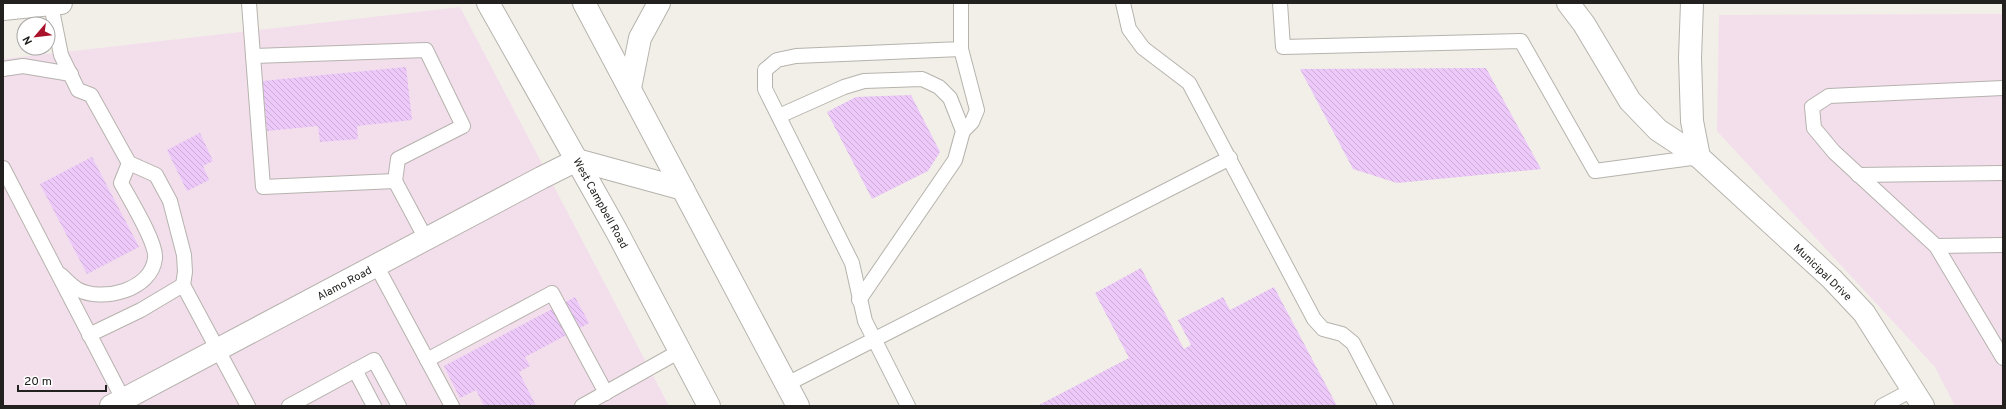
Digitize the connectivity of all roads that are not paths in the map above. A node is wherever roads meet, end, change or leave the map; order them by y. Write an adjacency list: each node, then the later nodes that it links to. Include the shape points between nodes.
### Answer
1 (249, 3): 13 (lane)
2 (488, 3): 22 (street, West Campbell Road)
3 (584, 3): 16 (street)
4 (659, 3): 16 (street, via 640,38)
5 (961, 3): 12 (lane)
6 (1123, 3): 21 (lane, via 1129,29 1143,48 1189,83)
7 (1280, 3): 20 (lane, via 1283,47 1521,41 1595,171)
8 (1568, 3): 20 (street, Municipal Drive, via 1584,24 1630,101 1658,130)
9 (1692, 3): 20 (street, via 1692,121)
10 (56, 4): 11 (street); 15 (lane, via 61,55)
11 (3, 9)
12 (961, 49): 18 (lane, via 796,56 777,60 765,70 765,89); 19 (lane, via 977,110 972,122)
13 (253, 56): 27 (lane, via 264,187); 27 (lane, via 426,50 463,126 398,159)
14 (3, 69): 15 (lane, via 23,66)
15 (70, 74): 23 (lane, via 78,90 92,94)
16 (630, 88): 28 (street)
17 (2003, 88): 26 (lane, via 1829,96 1812,107 1814,128)
18 (779, 116): 19 (lane, via 844,87 864,81 922,79 939,87 950,98); 35 (lane, via 852,264)
19 (963, 131): 35 (lane, via 955,160)
20 (1699, 157): 45 (street, Municipal Drive, via 1832,279 1864,313)
21 (1230, 158): 37 (lane); 56 (lane, via 1314,319 1323,329 1342,334 1353,343)
22 (577, 160): 28 (street); 29 (street, Alamo Road); 39 (street, West Campbell Road)
23 (129, 163): 33 (lane, via 121,183 150,237 155,257 150,273 135,287 116,293 96,295 78,290); 34 (lane, via 156,175 170,201 184,254)
24 (3, 168): 33 (lane)
25 (2003, 173): 26 (lane)
26 (1858, 176): 31 (lane)
27 (394, 181): 29 (lane)
28 (684, 189): 43 (street)
29 (426, 239): 32 (street, Alamo Road)
30 (2003, 245): 31 (lane)
31 (1936, 246): 40 (lane)
32 (376, 265): 38 (street, Alamo Road); 41 (lane)
33 (56, 271): 36 (lane)
34 (183, 285): 36 (lane, via 141,310); 38 (lane)
35 (860, 300): 37 (lane, via 865,321)
36 (89, 335): 46 (lane)
37 (874, 339): 43 (lane); 55 (lane)
38 (218, 349): 46 (street, Alamo Road); 47 (lane)
39 (680, 351): 44 (lane); 53 (street, West Campbell Road)
40 (2003, 358)
41 (427, 360): 44 (lane, via 552,293); 51 (lane)
42 (355, 370): 48 (lane); 49 (lane); 50 (lane, via 374,360)
43 (787, 384): 54 (street)
44 (606, 393): 52 (lane)
45 (1918, 398): 57 (lane)
46 (117, 403)
47 (248, 406)
48 (289, 406)
49 (374, 406)
50 (399, 406)
51 (452, 406)
52 (582, 406)
53 (709, 406)
54 (798, 406)
55 (908, 406)
56 (1386, 406)
57 (1882, 406)

